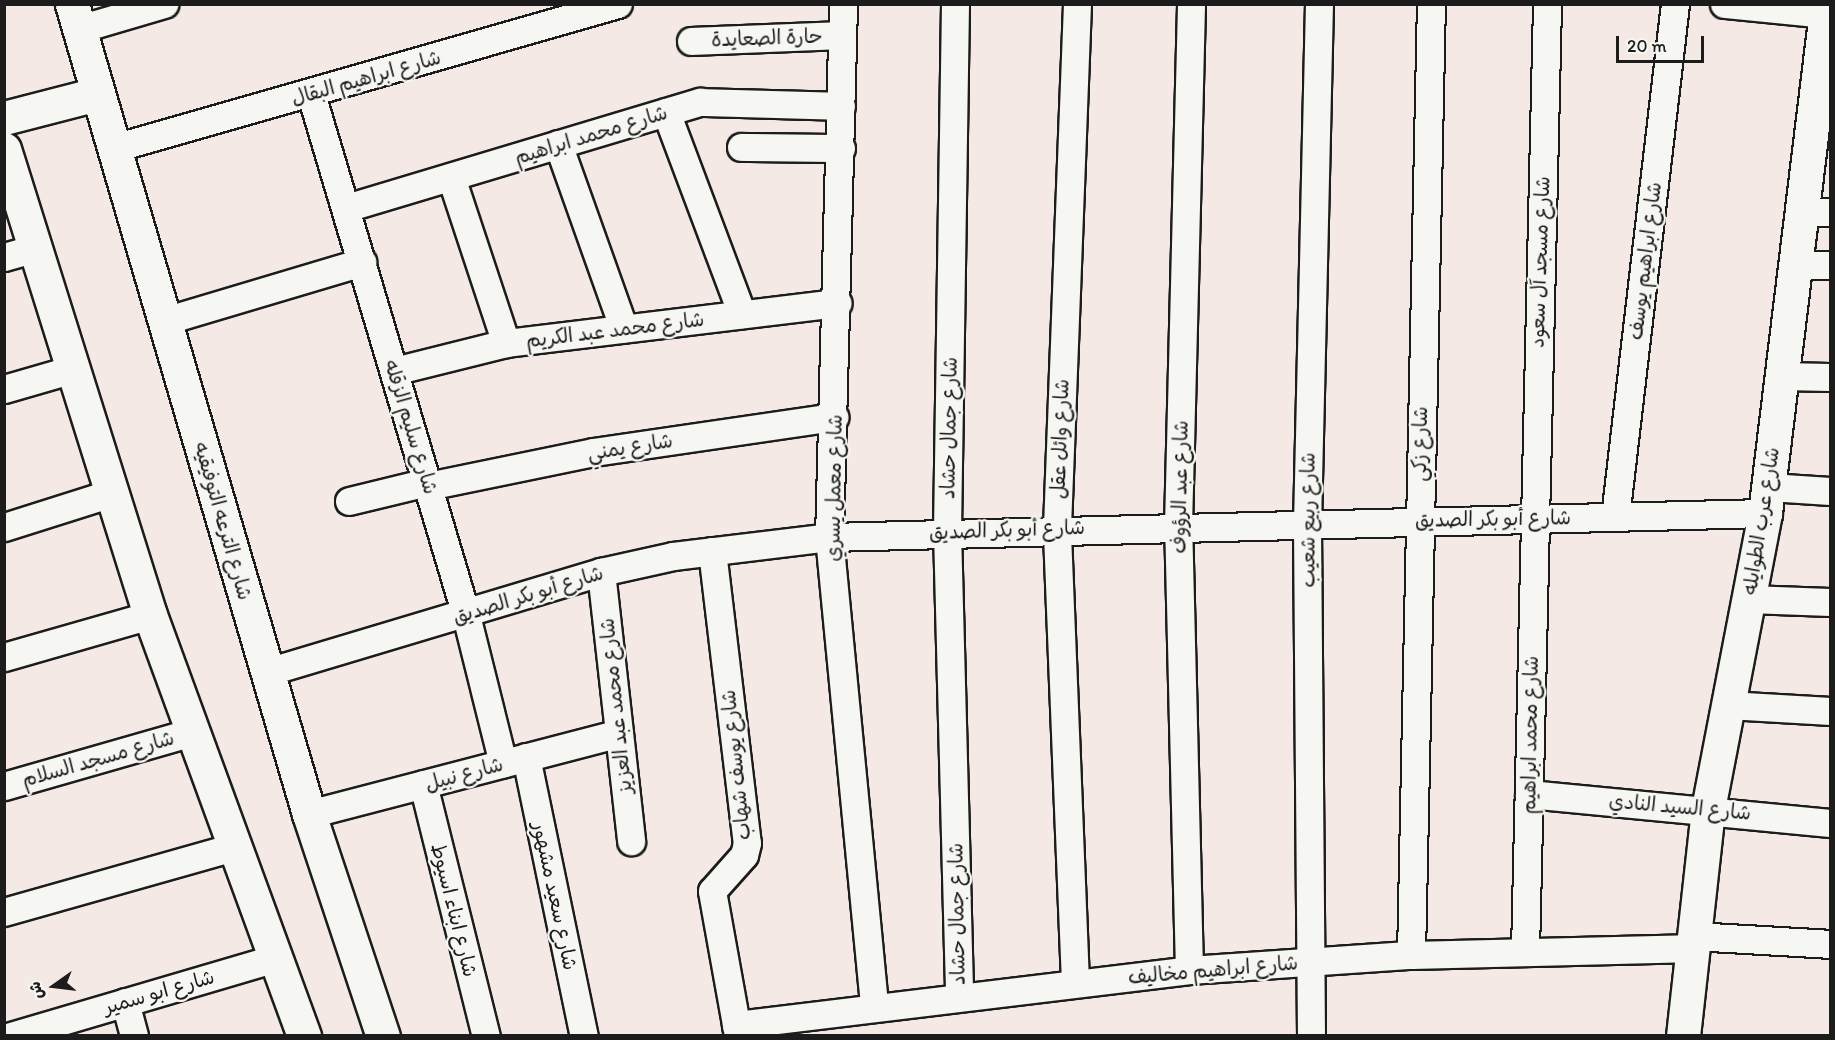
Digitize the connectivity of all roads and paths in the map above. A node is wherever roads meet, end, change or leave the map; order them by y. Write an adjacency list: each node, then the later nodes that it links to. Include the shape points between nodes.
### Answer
1 (164, 4): 13 (street)
2 (618, 4): 18 (street, شارع ابراهيم البقال)
3 (843, 4): 14 (street, شارع معمل يسري)
4 (955, 4): 58 (street, شارع جمال حشاد)
5 (1077, 4): 57 (street, شارع وائل عقل)
6 (1191, 4): 55 (street, شارع عبد الرؤوف)
7 (1319, 4): 54 (street, شارع ربيع شعيب)
8 (1431, 4): 53 (street, شارع زكي)
9 (1547, 4): 52 (street, شارع مسجد آل سعود)
10 (1675, 4): 51 (street, شارع ابراهيم يوسف)
11 (1724, 4): 12 (street)
12 (1827, 9): 16 (main road, شارع عرب الطوايله)
13 (75, 17): 17 (main road, شارع الترعه التوفيقيه)
14 (842, 36): 15 (street, حارة الصعايدة); 19 (street, شارع معمل يسري)
15 (691, 41)
16 (1824, 90): 29 (main road, شارع عرب الطوايله)
17 (97, 94): 21 (main road); 25 (main road, شارع الترعه التوفيقيه)
18 (311, 94): 25 (street, شارع ابراهيم البقال); 28 (street, شارع سليم الزقله)
19 (841, 106): 20 (street, شارع محمد ابراهيم, via 717,100); 26 (street, شارع معمل يسري)
20 (666, 112): 22 (street, شارع محمد ابراهيم); 36 (street)
21 (4, 118)
22 (558, 144): 27 (street, شارع محمد ابراهيم); 38 (street)
23 (741, 147): 26 (street)
24 (4, 148): 30 (main road)
25 (114, 148): 37 (main road, شارع الترعه التوفيقيه)
26 (841, 148): 35 (street, شارع معمل يسري)
27 (451, 177): 28 (street, شارع محمد ابراهيم); 39 (street)
28 (346, 208): 32 (street, شارع سليم الزقله)
29 (1816, 212): 33 (main road, شارع عرب الطوايله)
30 (35, 248): 31 (street); 40 (main road)
31 (4, 257)
32 (362, 262): 37 (street); 41 (street, شارع سليم الزقله)
33 (1796, 265): 34 (street); 42 (main road, شارع عرب الطوايله)
34 (1830, 265)
35 (838, 303): 36 (street, شارع محمد عبد الكريم); 45 (street, شارع معمل يسري)
36 (742, 314): 38 (street, شارع محمد عبد الكريم)
37 (164, 321): 67 (main road, شارع الترعه التوفيقيه)
38 (624, 329): 39 (street, شارع محمد عبد الكريم)
39 (506, 343): 41 (street, شارع محمد عبد الكريم)
40 (73, 369): 44 (street); 48 (main road)
41 (394, 371): 46 (street, شارع سليم الزقله)
42 (1781, 376): 43 (street); 49 (main road, شارع عرب الطوايله)
43 (1830, 377)
44 (4, 389)
45 (834, 417): 46 (street, شارع يمني, via 594,452); 59 (street, شارع معمل يسري)
46 (427, 484): 50 (street, شارع يمني); 65 (street, شارع سليم الزقله)
47 (1830, 491): 49 (street, شارع أبو بكر الصديق)
48 (112, 493): 56 (street); 64 (main road)
49 (1767, 500): 51 (street, شارع أبو بكر الصديق); 62 (main road, شارع عرب الطوايله)
50 (349, 501)
51 (1615, 517): 52 (street, شارع أبو بكر الصديق)
52 (1533, 519): 53 (street, شارع أبو بكر الصديق); 75 (street, شارع محمد ابراهيم)
53 (1418, 521): 54 (street, شارع أبو بكر الصديق); 85 (street, شارع زكي)
54 (1307, 524): 55 (street, شارع أبو بكر الصديق); 87 (street, شارع ربيع شعيب)
55 (1178, 526): 57 (street, شارع أبو بكر الصديق); 88 (street, شارع عبد الرؤوف)
56 (4, 527)
57 (1057, 527): 58 (street, شارع أبو بكر الصديق); 89 (street, شارع وائل عقل)
58 (947, 531): 59 (street, شارع أبو بكر الصديق); 90 (street, شارع جمال حشاد)
59 (829, 537): 60 (street, شارع أبو بكر الصديق); 92 (street, شارع معمل يسري)
60 (711, 552): 61 (street, شارع أبو بكر الصديق); 93 (street, شارع يوسف شهاب, via 747,843 744,855 712,891)
61 (601, 572): 65 (street, شارع أبو بكر الصديق); 71 (street, شارع محمد عبد العزيز)
62 (1748, 599): 63 (street); 68 (main road, شارع عرب الطوايله)
63 (1830, 602)
64 (150, 615): 66 (street); 70 (main road)
65 (466, 615): 67 (street, شارع أبو بكر الصديق); 72 (street, شارع سليم الزقله)
66 (4, 657)
67 (267, 672): 77 (main road, شارع الترعه التوفيقيه)
68 (1728, 705): 69 (street); 76 (main road, شارع عرب الطوايله)
69 (1830, 711)
70 (192, 732): 74 (street, شارع مسجد السلام); 80 (main road)
71 (619, 733): 72 (street, شارع نبيل); 79 (street, شارع محمد عبد العزيز)
72 (515, 760): 73 (street, شارع نبيل); 99 (street, شارع سعيد مشهور)
73 (423, 784): 77 (street, شارع نبيل); 98 (street, شارع ابناء اسيوط)
74 (4, 786)
75 (1529, 794): 76 (street, شارع السيد النادي); 84 (street, شارع محمد ابراهيم)
76 (1708, 809): 78 (street, شارع السيد النادي); 82 (main road, شارع عرب الطوايله)
77 (309, 814): 97 (main road, شارع الترعه التوفيقيه)
78 (1830, 823)
79 (631, 841)
80 (233, 847): 81 (street); 86 (main road)
81 (4, 912)
82 (1693, 942): 83 (street, شارع ابراهيم مخاليف); 84 (street, شارع ابراهيم مخاليف); 101 (main road, شارع عرب الطوايله)
83 (1830, 944)
84 (1525, 952): 85 (street, شارع ابراهيم مخاليف)
85 (1411, 955): 87 (street, شارع ابراهيم مخاليف)
86 (273, 959): 91 (street, شارع ابو سمير); 96 (main road)
87 (1308, 962): 88 (street, شارع ابراهيم مخاليف); 100 (street, شارع ربيع شعيب)
88 (1189, 970): 89 (street, شارع ابراهيم مخاليف)
89 (1075, 982): 90 (street, شارع ابراهيم مخاليف)
90 (959, 996): 92 (street, شارع ابراهيم مخاليف)
91 (125, 1002): 94 (street, شارع ابو سمير); 95 (street)
92 (874, 1007): 93 (street, شارع ابراهيم مخاليف)
93 (737, 1030)
94 (11, 1035)
95 (134, 1035)
96 (304, 1035)
97 (383, 1035)
98 (486, 1035)
99 (584, 1035)
100 (1311, 1035)
101 (1683, 1035)

